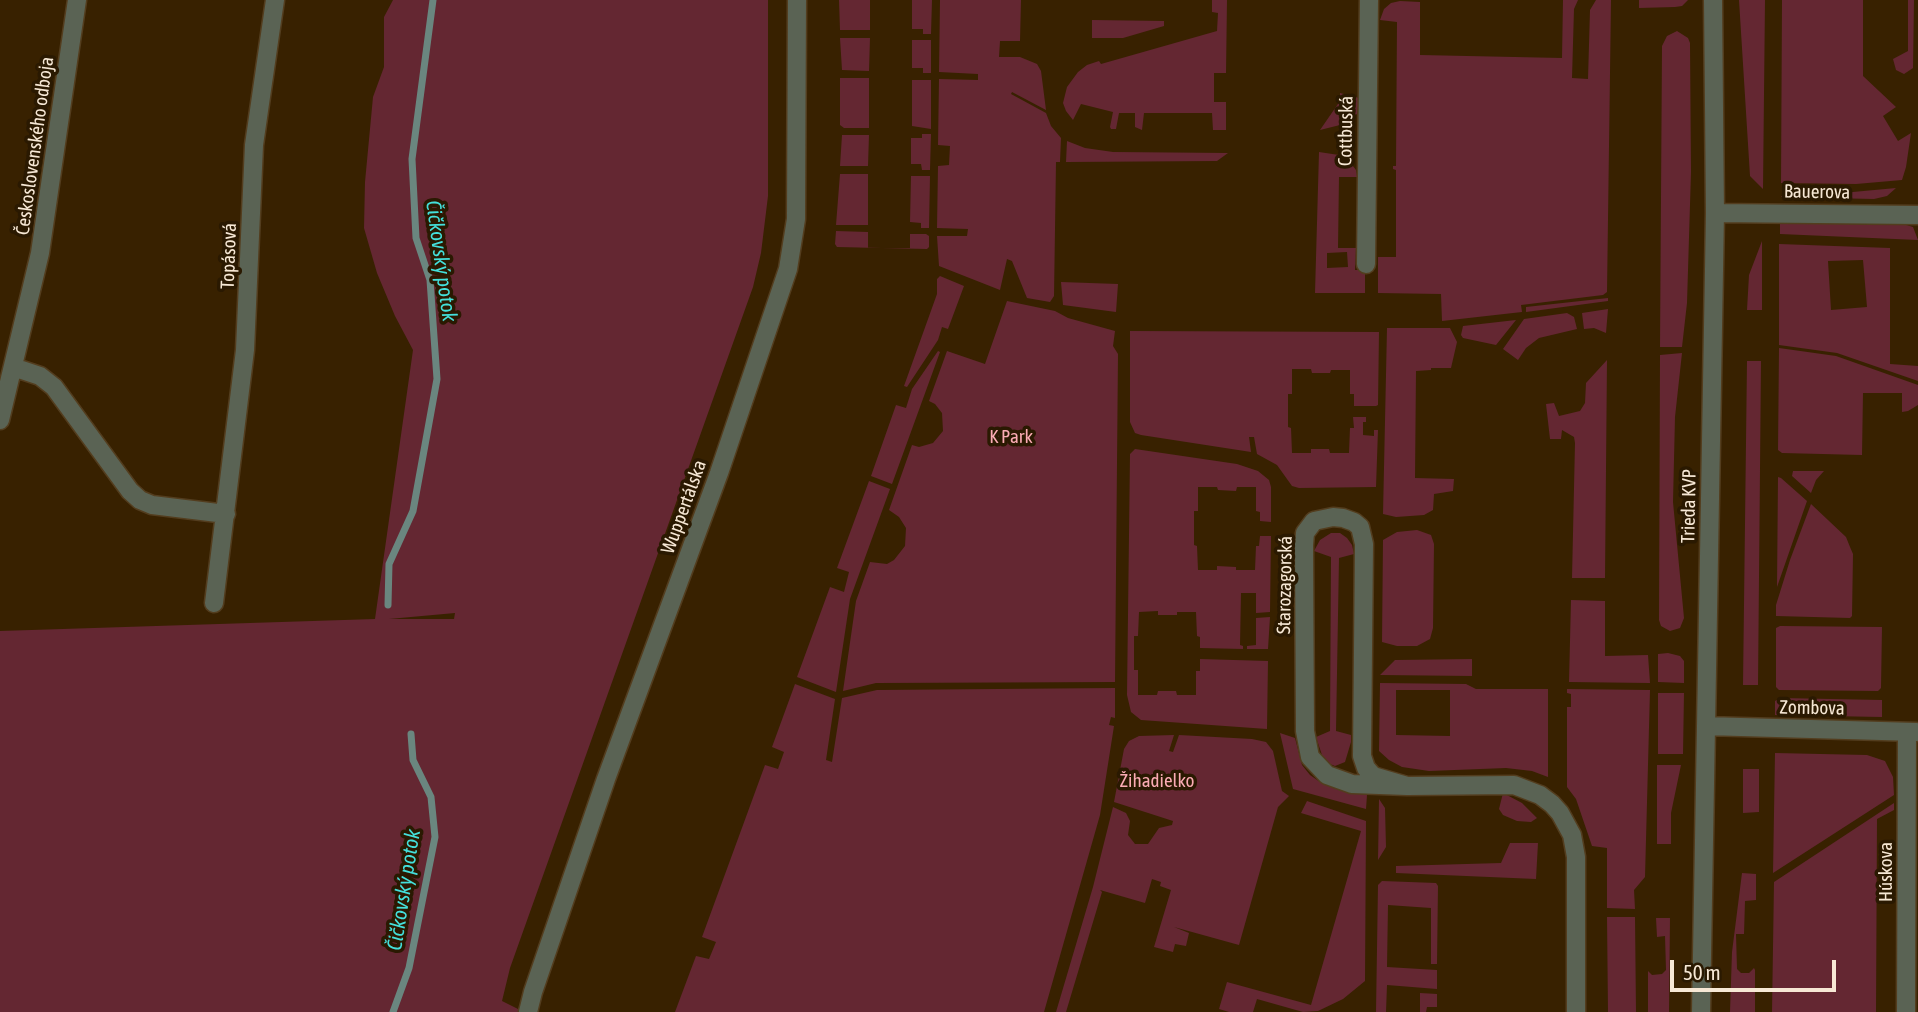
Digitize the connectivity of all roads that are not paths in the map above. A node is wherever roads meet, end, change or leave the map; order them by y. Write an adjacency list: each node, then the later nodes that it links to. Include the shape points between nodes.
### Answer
1 (77, 0): 9 (street, Československého odboja, via 40,253)
2 (275, 0): 11 (street, Topásová, via 254,145 245,350)
3 (797, 0): 16 (street, Wuppertálska, via 796,219 788,269)
4 (1368, 0): 8 (street, Cottbuská)
5 (1713, 0): 6 (street, Trieda KVP)
6 (1715, 212): 7 (street, Bauerova); 13 (street, Trieda KVP)
7 (1918, 215)
8 (1366, 264)
9 (13, 367): 10 (street, Československého odboja); 11 (street, via 40,376 54,387 140,500)
10 (0, 420)
11 (226, 514): 12 (street, Topásová)
12 (214, 603)
13 (1706, 726): 14 (street, Zombova); 18 (street, Trieda KVP)
14 (1912, 732): 19 (street, Húskova)
15 (1407, 786): 15 (street, Starozagorská, via 1335,779 1320,769 1308,750 1304,545 1305,533 1314,521 1343,518 1360,527 1364,544 1362,756 1373,776); 17 (street, Starozagorská, via 1514,785 1540,795 1560,813 1572,835 1576,857)
16 (528, 1012)
17 (1576, 1012)
18 (1701, 1012)
19 (1906, 1012)

